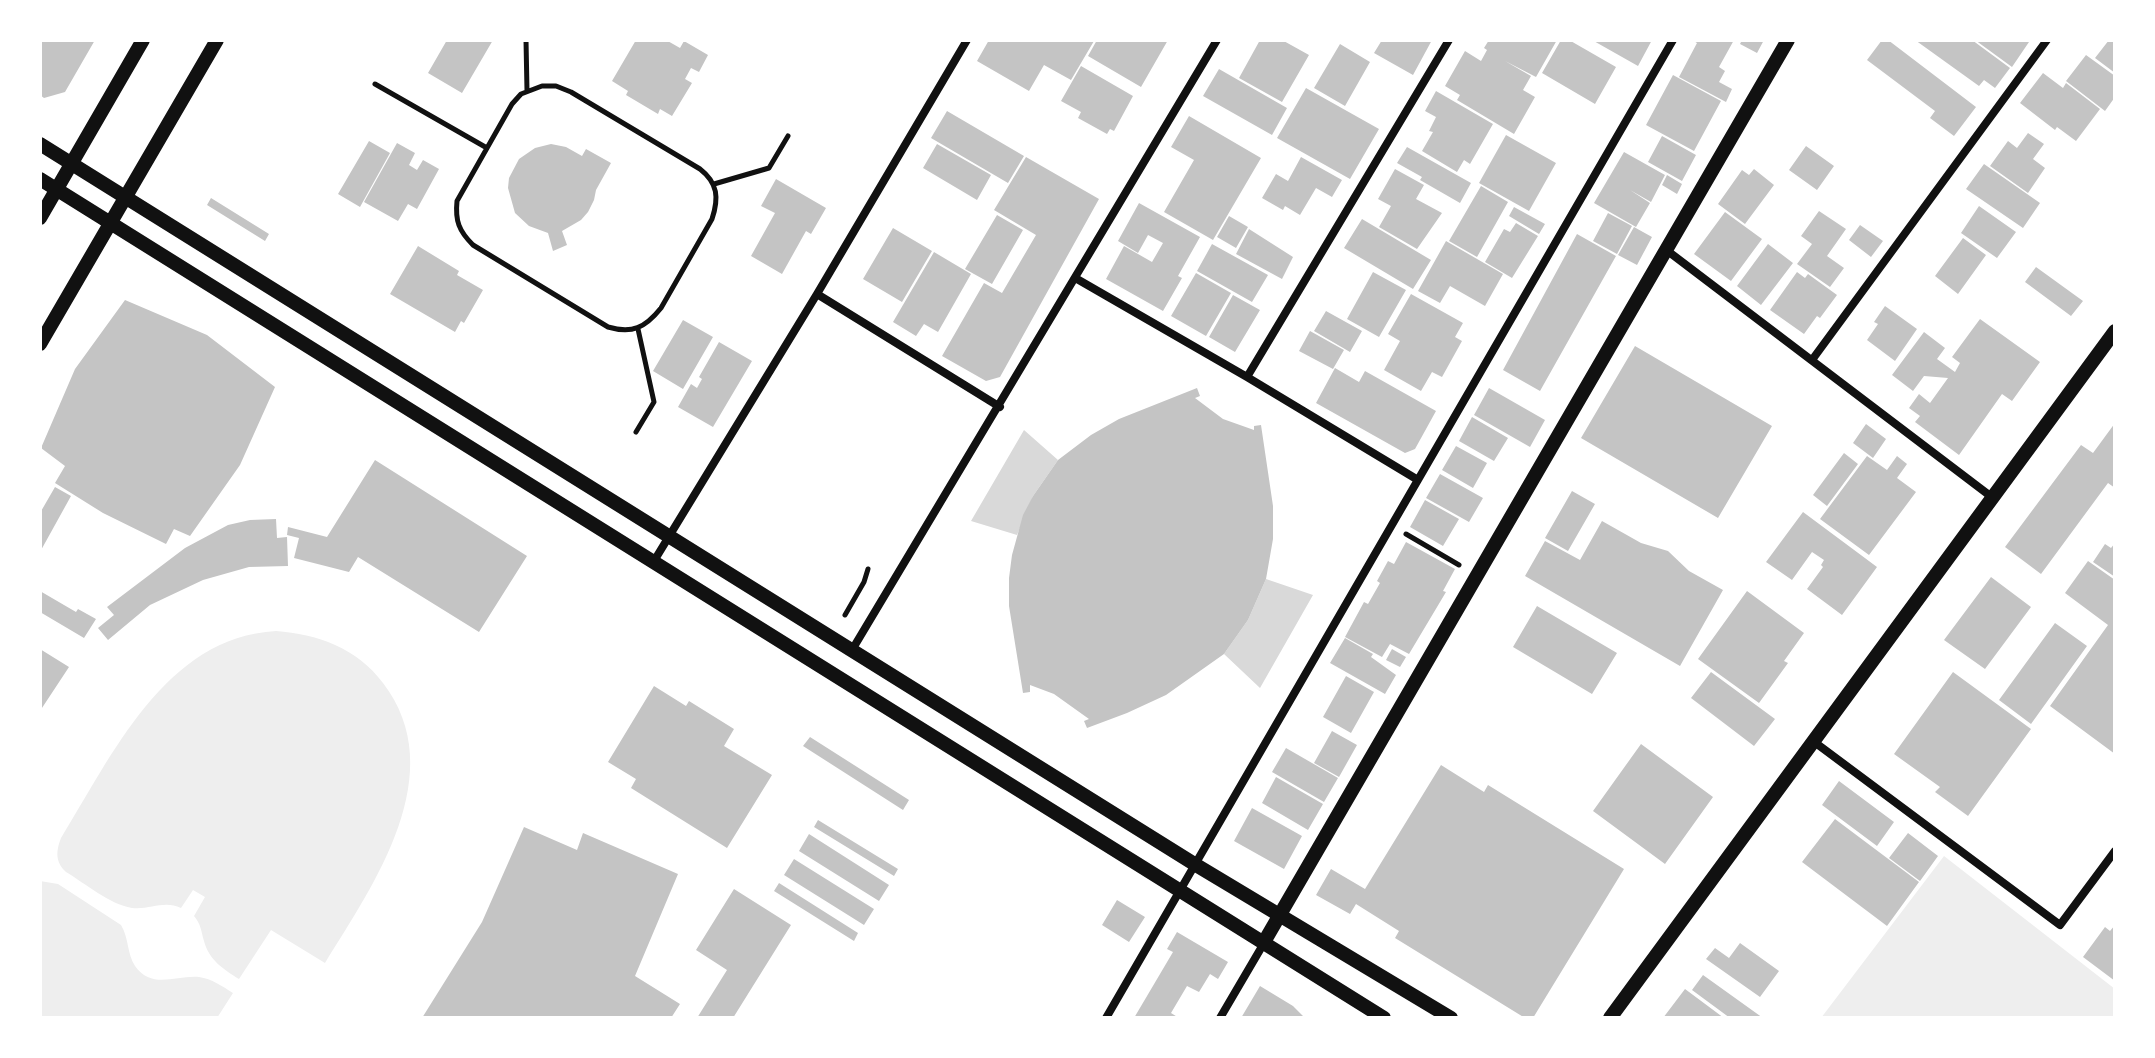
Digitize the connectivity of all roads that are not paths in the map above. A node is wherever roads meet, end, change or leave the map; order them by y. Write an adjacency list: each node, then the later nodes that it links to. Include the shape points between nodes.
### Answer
1 (143, 40): 10 (street)
2 (217, 40): 13 (street)
3 (967, 40): 18 (street)
4 (1217, 40): 17 (street)
5 (1449, 40): 22 (street)
6 (1673, 40): 24 (street)
7 (1788, 40): 16 (street)
8 (2047, 40): 21 (street)
9 (40, 144): 10 (street)
10 (71, 162): 12 (street); 13 (street)
11 (40, 179): 12 (street)
12 (57, 189): 14 (street); 15 (street)
13 (127, 196): 15 (street); 26 (street)
14 (40, 218)
15 (111, 224): 20 (street); 27 (street)
16 (1665, 249): 21 (street); 33 (street)
17 (1077, 279): 22 (street); 23 (street)
18 (817, 294): 23 (street); 26 (street)
19 (2115, 331): 25 (street)
20 (40, 344)
21 (1812, 360): 25 (street)
22 (1247, 377): 24 (street)
23 (1000, 407): 28 (street)
24 (1418, 480): 31 (street)
25 (1994, 498): 29 (street)
26 (669, 536): 27 (street); 28 (street)
27 (654, 561): 32 (street)
28 (852, 650): 31 (street)
29 (1813, 741): 30 (street, via 2060,925); 39 (street)
30 (2115, 851)
31 (1196, 865): 32 (street); 33 (street)
32 (1182, 891): 34 (street); 35 (street)
33 (1280, 916): 34 (street); 38 (street)
34 (1264, 942): 36 (street); 37 (street)
35 (1106, 1018)
36 (1220, 1018)
37 (1384, 1018)
38 (1451, 1018)
39 (1610, 1018)

